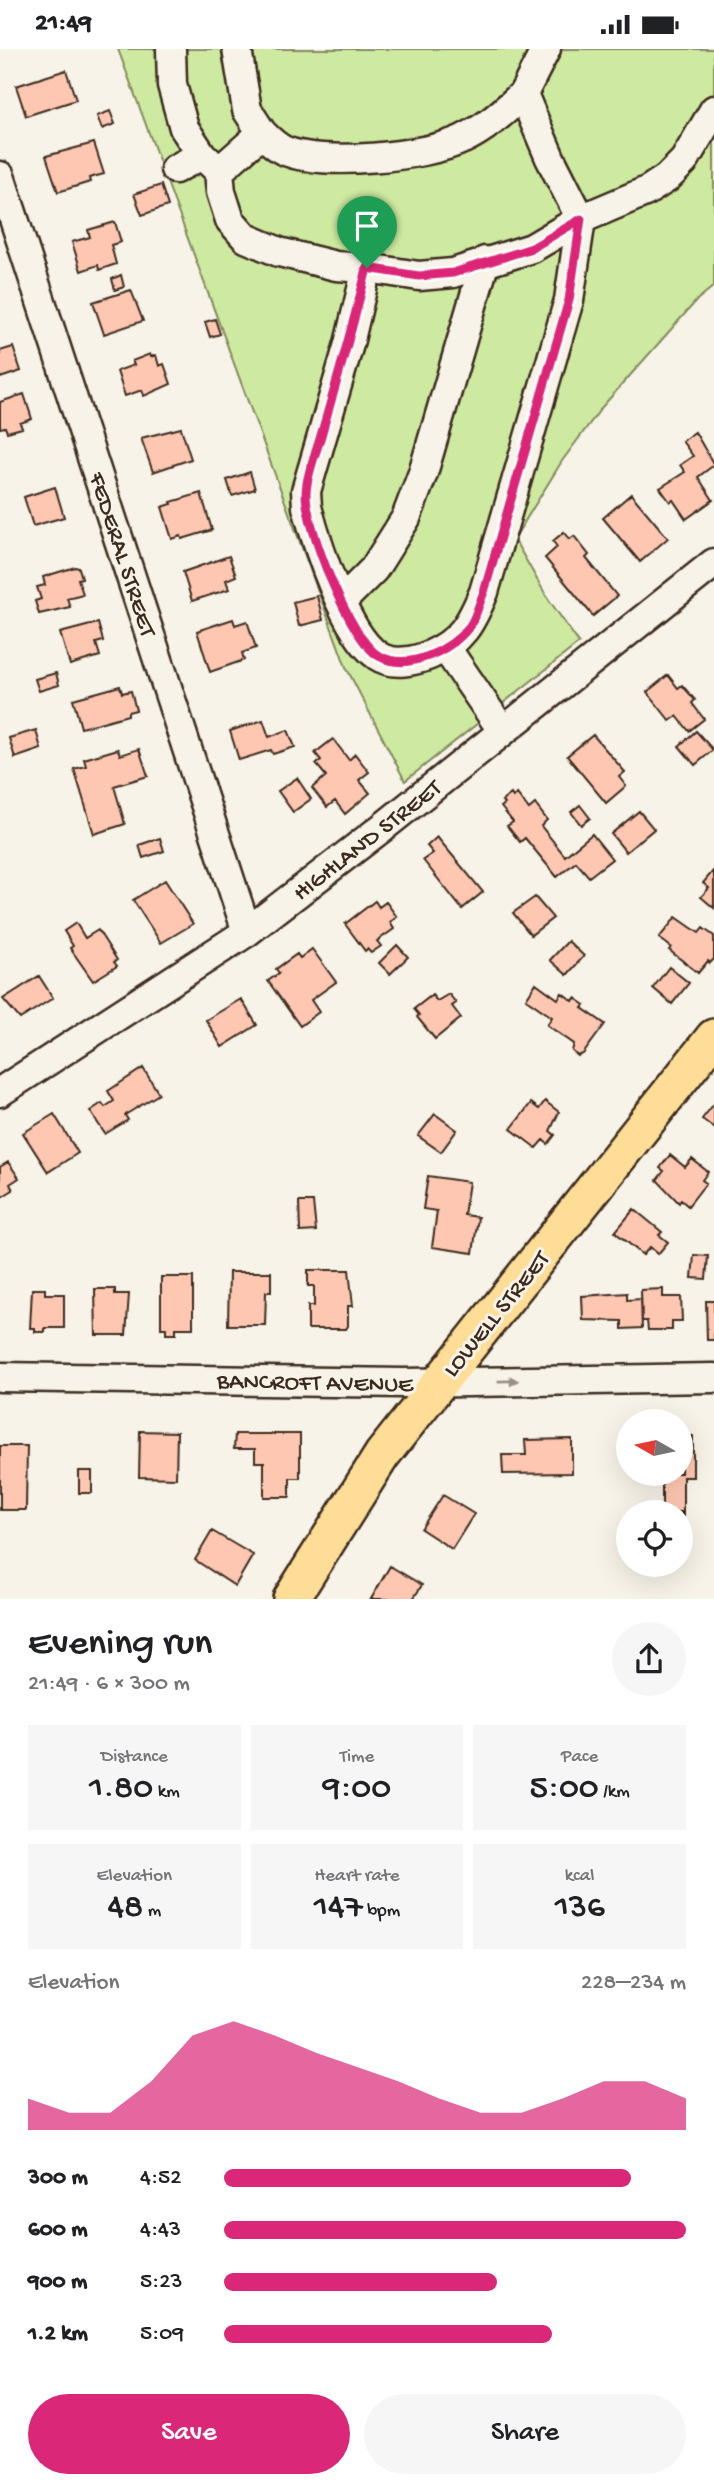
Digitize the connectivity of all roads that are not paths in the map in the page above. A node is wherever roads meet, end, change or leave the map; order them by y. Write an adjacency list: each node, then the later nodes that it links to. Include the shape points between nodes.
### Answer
1 (171, 49): 7 (street, via 177,110 184,128)
2 (237, 49): 6 (street, via 247,110)
3 (545, 49): 4 (street)
4 (523, 94): 6 (street, via 495,120 462,140 426,151 331,158 284,150); 10 (street)
5 (714, 110): 10 (street, via 684,161 667,178 621,204)
6 (262, 133): 7 (street)
7 (210, 163): 8 (street); 12 (street, via 230,220 246,238 336,267)
8 (175, 169)
9 (0, 176): 17 (street, FEDERAL STREET)
10 (581, 219): 11 (street, via 532,248); 15 (street, via 565,313 484,592 470,626)
11 (485, 261): 12 (street, via 453,273 419,276); 14 (street, via 406,518 374,569)
12 (367, 268): 14 (street, via 306,491 313,531)
13 (714, 563): 16 (street, HIGHLAND STREET)
14 (341, 602): 15 (street, via 378,656 396,662)
15 (446, 648): 16 (street)
16 (502, 730): 17 (street, HIGHLAND STREET)
17 (247, 932): 19 (street, HIGHLAND STREET)
18 (714, 1037): 22 (main road, LOWELL STREET)
19 (0, 1092)
20 (0, 1377): 22 (street, BANCROFT AVENUE)
21 (714, 1378): 22 (street, BANCROFT AVENUE, one-way to 21)
22 (439, 1382): 23 (main road, LOWELL STREET, via 382,1455)
23 (291, 1599)

